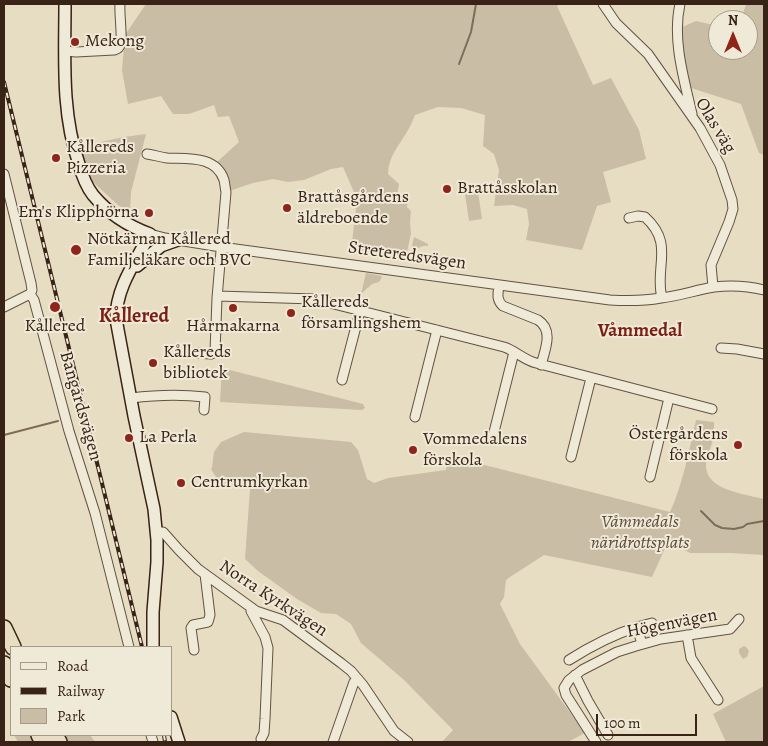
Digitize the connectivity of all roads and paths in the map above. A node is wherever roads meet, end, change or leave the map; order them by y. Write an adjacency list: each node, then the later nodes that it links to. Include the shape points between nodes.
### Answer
1 (65, 4): 5 (street)
2 (120, 4): 5 (street, via 122,40 119,48)
3 (603, 4): 6 (street, Olas väg, via 616,23 648,54)
4 (680, 4): 6 (street, via 678,41)
5 (65, 51): 10 (street, via 70,133 86,183 111,212)
6 (693, 118): 15 (street, Olas väg, via 720,165 732,200 732,215 711,265)
7 (148, 154): 12 (street, via 203,160 219,171 226,192)
8 (4, 174): 17 (street, Bangårdsvägen, via 29,275)
9 (629, 218): 19 (street, via 645,217 659,236)
10 (150, 234): 11 (street, Streteredsvägen); 13 (street)
11 (178, 240): 12 (street, Streteredsvägen); 13 (street, via 161,246)
12 (221, 247): 14 (street, Streteredsvägen); 18 (street)
13 (130, 272): 30 (street, via 119,296 116,319)
14 (499, 285): 19 (street, Streteredsvägen, via 610,300); 27 (street, via 499,303 538,320 546,328 547,341)
15 (713, 287): 16 (street, Streteredsvägen); 19 (street, Streteredsvägen)
16 (764, 290)
17 (30, 294): 20 (street); 48 (street, Bangårdsvägen, via 95,513)
18 (218, 296): 21 (street, via 314,299); 25 (street, via 215,352)
19 (662, 298)
20 (4, 307)
21 (360, 311): 22 (street); 29 (street)
22 (437, 330): 24 (street); 34 (street)
23 (721, 348): 26 (street)
24 (514, 352): 27 (street); 35 (street)
25 (196, 353)
26 (764, 354)
27 (541, 365): 28 (street)
28 (591, 378): 31 (street); 36 (street)
29 (342, 380)
30 (131, 398): 33 (street, via 204,397); 38 (street)
31 (669, 398): 32 (street); 37 (street)
32 (712, 409)
33 (204, 410)
34 (415, 418)
35 (493, 436)
36 (571, 456)
37 (650, 477)
38 (156, 532): 39 (street, Norra Kyrkvägen, via 163,532); 49 (street)
39 (205, 574): 40 (street, Norra Kyrkvägen); 50 (street, via 210,615 208,622 191,628)
40 (252, 608): 55 (street, Norra Kyrkvägen, via 283,620); 59 (street, via 268,648)
41 (739, 619): 45 (street, Högenvägen, via 730,629)
42 (652, 623): 43 (street)
43 (637, 627): 46 (street); 51 (street, via 594,644)
44 (4, 628): 47 (highway)
45 (687, 636): 46 (street, Högenvägen); 56 (street, via 691,658)
46 (642, 644): 53 (street, Högenvägen, via 616,652)
47 (12, 646)
48 (129, 646)
49 (153, 646)
50 (194, 650)
51 (569, 660)
52 (4, 664): 54 (highway)
53 (575, 675): 58 (street); 64 (street, via 564,688 566,695)
54 (10, 677)
55 (358, 679): 62 (street, via 354,682); 63 (street, Norra Kyrkvägen, via 394,731)
56 (718, 700)
57 (172, 720): 60 (street)
58 (608, 734)
59 (263, 740): 61 (street)
60 (179, 742)
61 (251, 742)
62 (333, 742)
63 (408, 742)
64 (596, 742)

